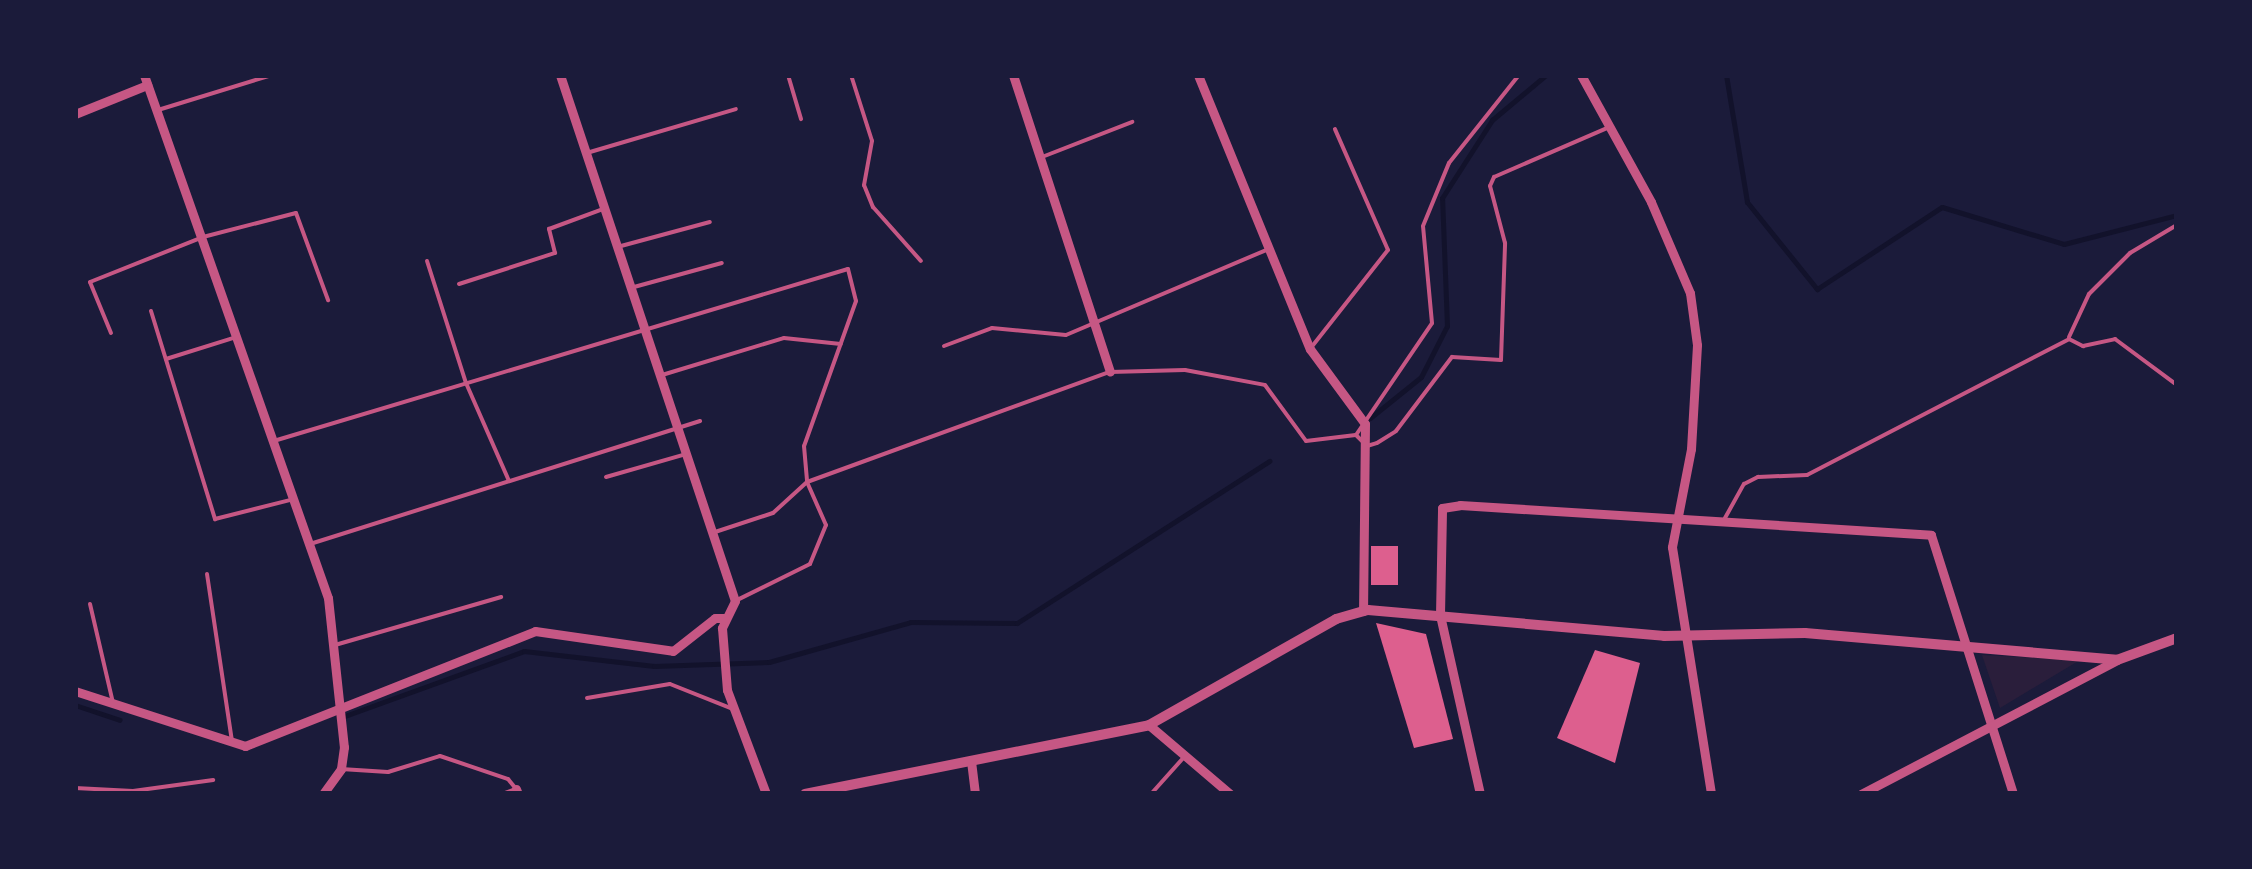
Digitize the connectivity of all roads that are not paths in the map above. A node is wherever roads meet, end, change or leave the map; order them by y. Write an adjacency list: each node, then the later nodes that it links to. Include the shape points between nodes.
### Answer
1 (272, 75): 11 (lane)
2 (560, 75): 17 (street)
3 (788, 75): 13 (lane)
4 (852, 75): 26 (lane, via 872,141 864,186)
5 (1013, 75): 18 (street)
6 (1198, 75): 24 (street)
7 (1519, 75): 46 (lane, via 1449,162 1423,226 1432,323)
8 (1582, 75): 15 (street)
9 (146, 80): 11 (street); 12 (street)
10 (736, 108): 17 (lane)
11 (158, 110): 22 (street)
12 (75, 114)
13 (801, 119)
14 (1132, 122): 18 (lane)
15 (1612, 126): 50 (lane, via 1494,177 1490,186 1506,243 1502,360 1452,357 1396,431); 57 (street, via 1690,293 1697,345 1691,449)
16 (1335, 128): 39 (lane, via 1388,250)
17 (585, 153): 19 (street)
18 (1042, 158): 32 (street)
19 (603, 209): 23 (street); 28 (lane, via 549,230 555,253)
20 (710, 222): 23 (lane)
21 (2177, 225): 36 (lane, via 2130,253 2090,294)
22 (203, 237): 30 (lane, via 296,214); 34 (lane, via 90,282); 35 (street)
23 (616, 247): 29 (street)
24 (1269, 249): 32 (lane); 39 (street)
25 (427, 261): 43 (lane)
26 (921, 261)
27 (722, 263): 29 (lane)
28 (458, 284)
29 (630, 288): 33 (street)
30 (328, 300)
31 (151, 311): 40 (lane)
32 (1094, 322): 38 (lane, via 1066,335 992,328); 41 (street)
33 (644, 329): 37 (lane, via 848,269 856,301); 42 (street); 43 (lane)
34 (111, 334)
35 (239, 336): 40 (lane); 49 (street)
36 (2069, 338): 44 (lane, via 2083,346 2115,339); 56 (lane, via 1824,468 1758,476 1744,484)
37 (842, 344): 42 (lane, via 784,338); 54 (lane, via 804,446)
38 (944, 346)
39 (1310, 349): 46 (street)
40 (166, 360): 55 (lane, via 216,519)
41 (1110, 372): 48 (lane, via 1185,370 1265,385 1306,441); 54 (lane)
42 (659, 376): 47 (street)
43 (466, 383): 49 (lane); 53 (lane)
44 (2177, 386)
45 (700, 421): 47 (lane)
46 (1365, 424): 48 (lane); 50 (street)
47 (676, 427): 51 (street); 53 (lane)
48 (1356, 435): 50 (lane)
49 (276, 440): 55 (street)
50 (1367, 446): 64 (street)
51 (686, 454): 52 (lane); 58 (street)
52 (606, 477)
53 (509, 481): 59 (lane)
54 (807, 482): 58 (lane, via 773,513); 62 (lane, via 826,525 810,564)
55 (296, 498): 59 (street)
56 (1725, 518): 57 (street); 70 (street, via 1930,535)
57 (1677, 519): 65 (street, via 1442,508); 67 (street, via 1674,578)
58 (712, 533): 62 (street)
59 (310, 544): 69 (street)
60 (207, 574): 79 (lane)
61 (500, 598): 69 (lane)
62 (735, 601): 66 (street)
63 (90, 604): 74 (lane)
64 (1363, 611): 65 (street); 77 (street, via 1320,628)
65 (1440, 616): 67 (street); 93 (street)
66 (724, 623): 75 (street, via 715,618 673,651 534,631); 76 (street)
67 (1689, 632): 70 (street); 94 (street, via 1692,697)
68 (2177, 638): 71 (street)
69 (335, 645): 75 (street)
70 (1969, 646): 71 (street); 78 (street)
71 (2117, 660): 78 (street)
72 (75, 691): 74 (street)
73 (587, 698): 76 (lane, via 670,684)
74 (113, 703): 79 (street)
75 (337, 708): 79 (street, via 245,746); 82 (street)
76 (734, 709): 88 (street)
77 (1149, 724): 80 (street); 81 (street)
78 (1994, 726): 95 (street); 96 (street)
79 (232, 742)
80 (1185, 756): 91 (lane); 92 (street)
81 (971, 761): 89 (street); 90 (street)
82 (340, 769): 85 (lane, via 388,772 440,756 508,780); 86 (street)
83 (213, 780): 84 (lane, via 133,791)
84 (75, 788)
85 (517, 792): 87 (lane)
86 (323, 794)
87 (502, 794)
88 (766, 794)
89 (806, 794)
90 (975, 794)
91 (1151, 794)
92 (1230, 794)
93 (1480, 794)
94 (1711, 794)
95 (1861, 794)
96 (2013, 794)

